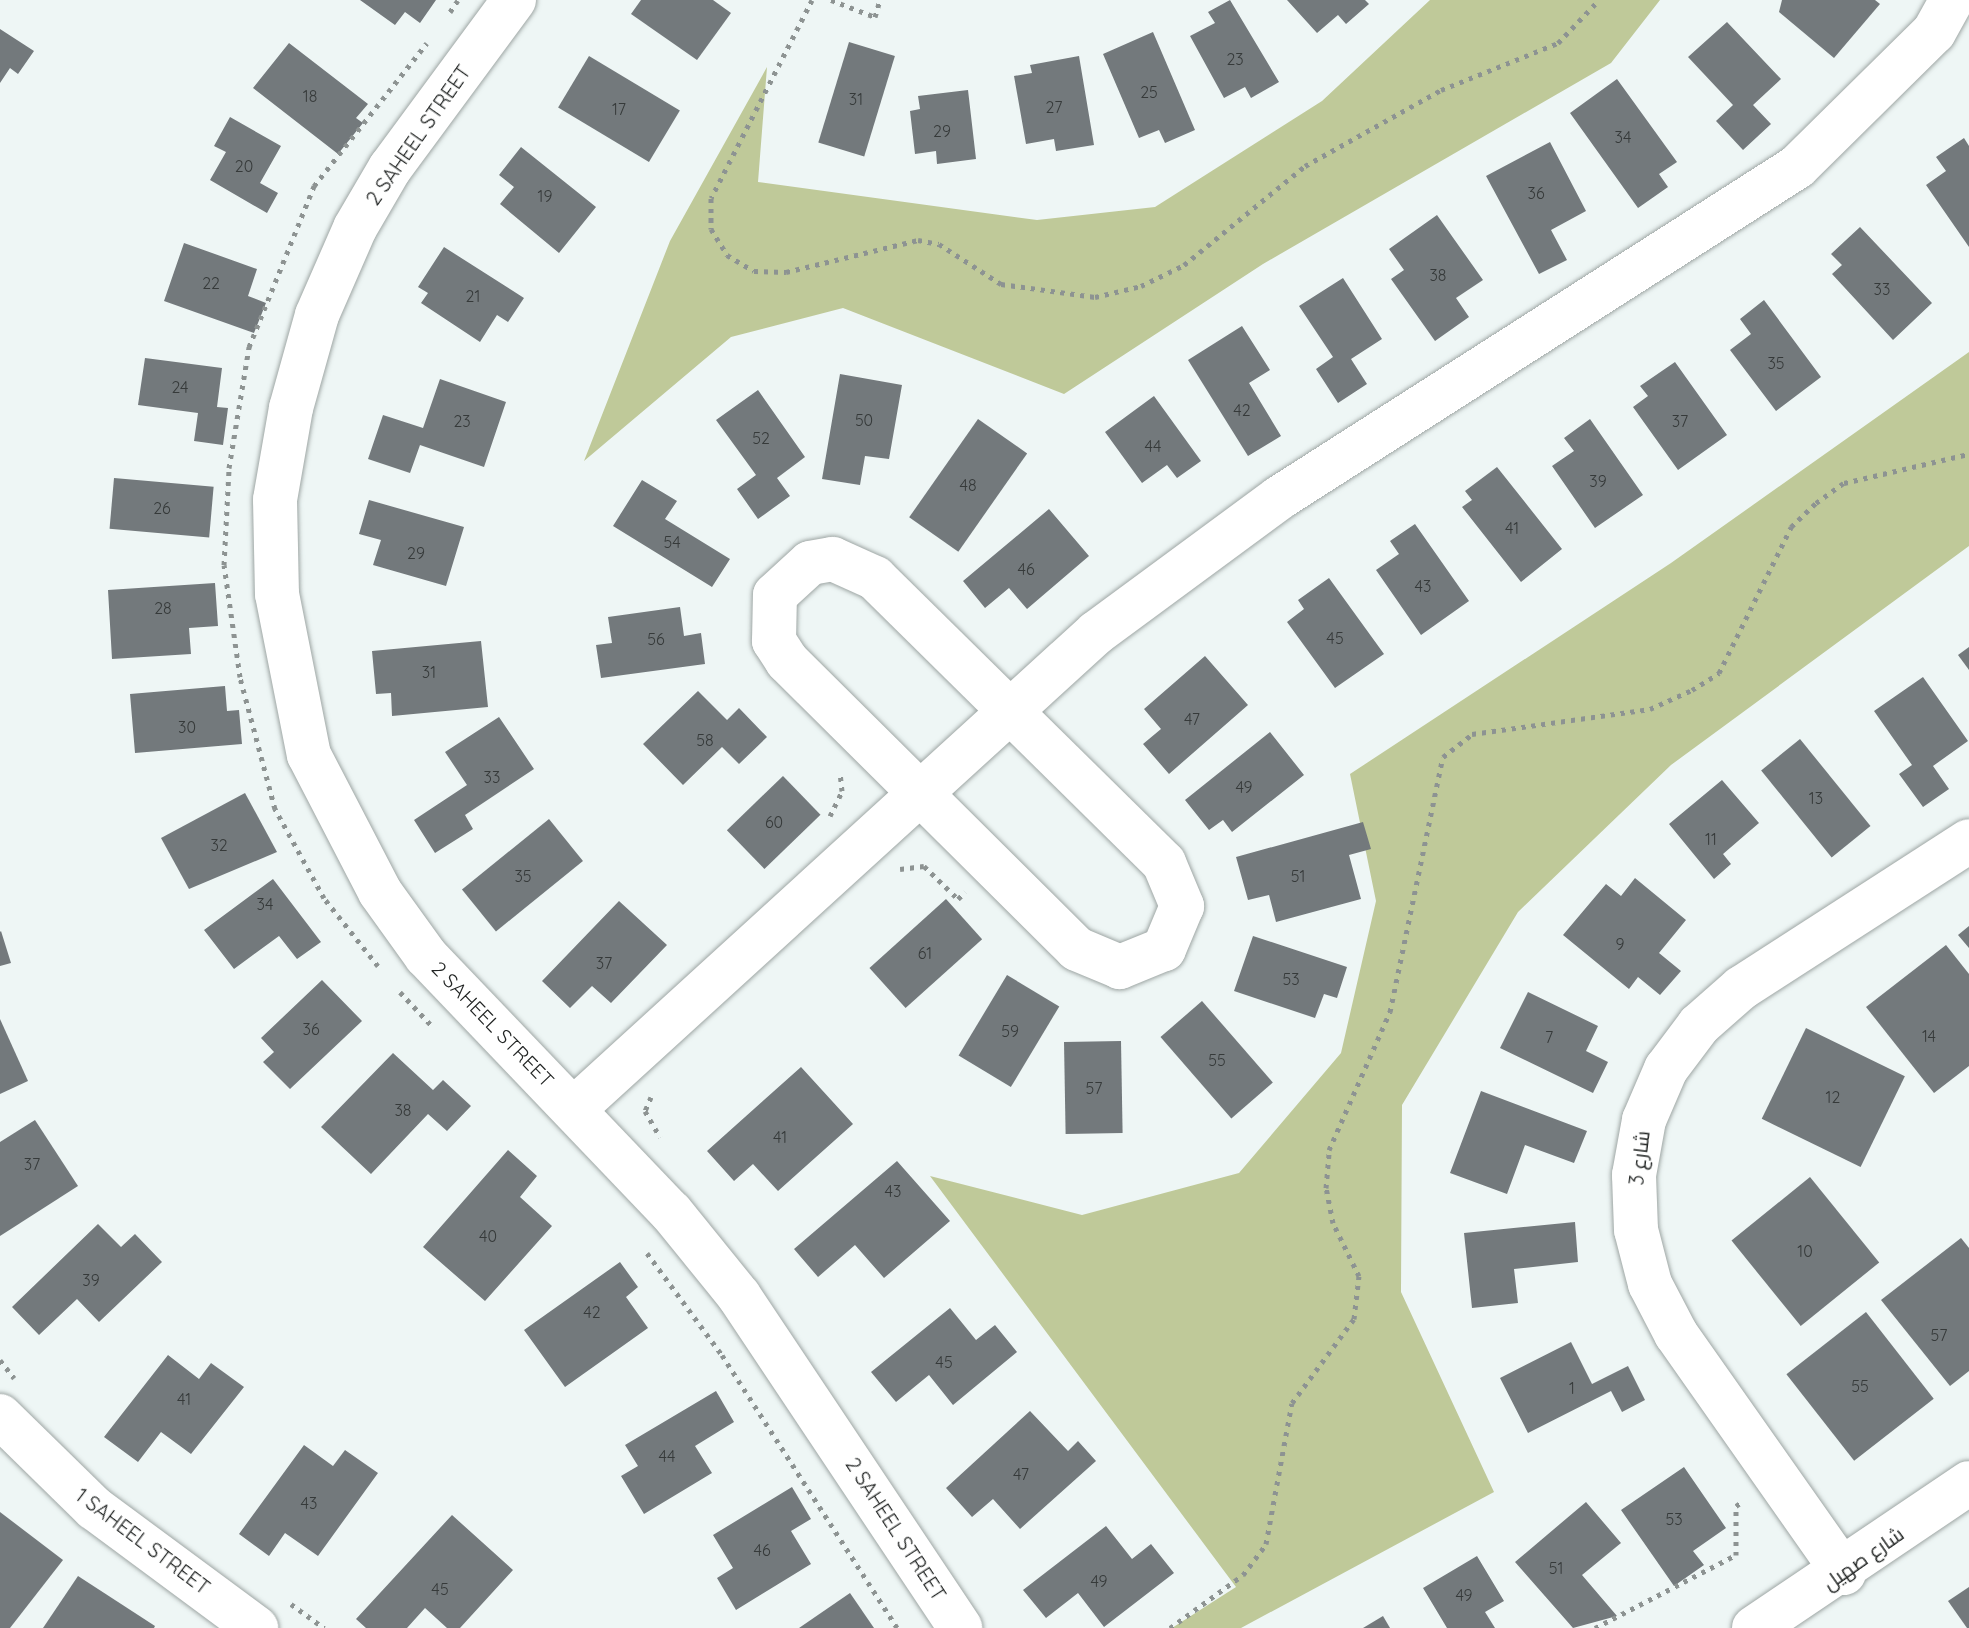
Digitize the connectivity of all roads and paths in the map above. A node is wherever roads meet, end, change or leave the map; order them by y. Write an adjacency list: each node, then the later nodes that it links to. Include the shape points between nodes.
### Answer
1 (458, 0): 8 (path)
2 (514, 0): 20 (street, 2 SAHEEL STREET, via 390,168 317,315 275,500 277,594 309,755 380,892 481,1018)
3 (812, 0): 6 (path, via 711,198 711,229 727,255 754,271 786,272 918,240 939,244 1001,284 1095,297 1141,286 1184,265 1305,166 1441,90 1558,43)
4 (831, 0): 5 (path, via 875,17)
5 (880, 0)
6 (1599, 0)
7 (1952, 21): 11 (street, via 1797,167 1279,498)
8 (444, 22)
9 (434, 34): 16 (path, via 314,186 249,347 227,496 224,565 238,663 275,809 324,898)
10 (1969, 454): 30 (path, via 1844,483 1816,503 1791,527 1719,673 1692,690 1650,709 1472,734 1443,757 1390,1012 1329,1150 1326,1188 1333,1223 1359,1276 1354,1319 1292,1403 1266,1544 1243,1575)
11 (1007, 708): 12 (street); 12 (street, via 856,564 821,561 789,576 775,595 774,641); 14 (street, via 1164,863 1182,906 1177,929 1144,962 1097,962)
12 (920, 795): 14 (street); 20 (street)
13 (1969, 841): 24 (street, 3 شارع, via 1741,988 1699,1025 1666,1069 1644,1120 1634,1175 1636,1230 1650,1284)
14 (991, 864): 15 (path, via 958,899 924,866 903,867)
15 (891, 877)
16 (382, 970)
17 (392, 982): 18 (path)
18 (442, 1036)
19 (663, 1085): 21 (path, via 645,1111)
20 (575, 1108): 29 (street, 2 SAHEEL STREET, via 739,1296)
21 (666, 1146)
22 (643, 1247): 28 (path, via 722,1355)
23 (0, 1416): 27 (street, 1 SAHEEL STREET, via 94,1508)
24 (1777, 1477): 26 (street, 3 شارع); 31 (path, via 1736,1506 1736,1555)
25 (1969, 1483): 26 (street, شارع صهيل)
26 (1844, 1573): 32 (street, شارع صهيل)
27 (256, 1628)
28 (897, 1628)
29 (960, 1628)
30 (1170, 1628)
31 (1595, 1628)
32 (1754, 1628)

